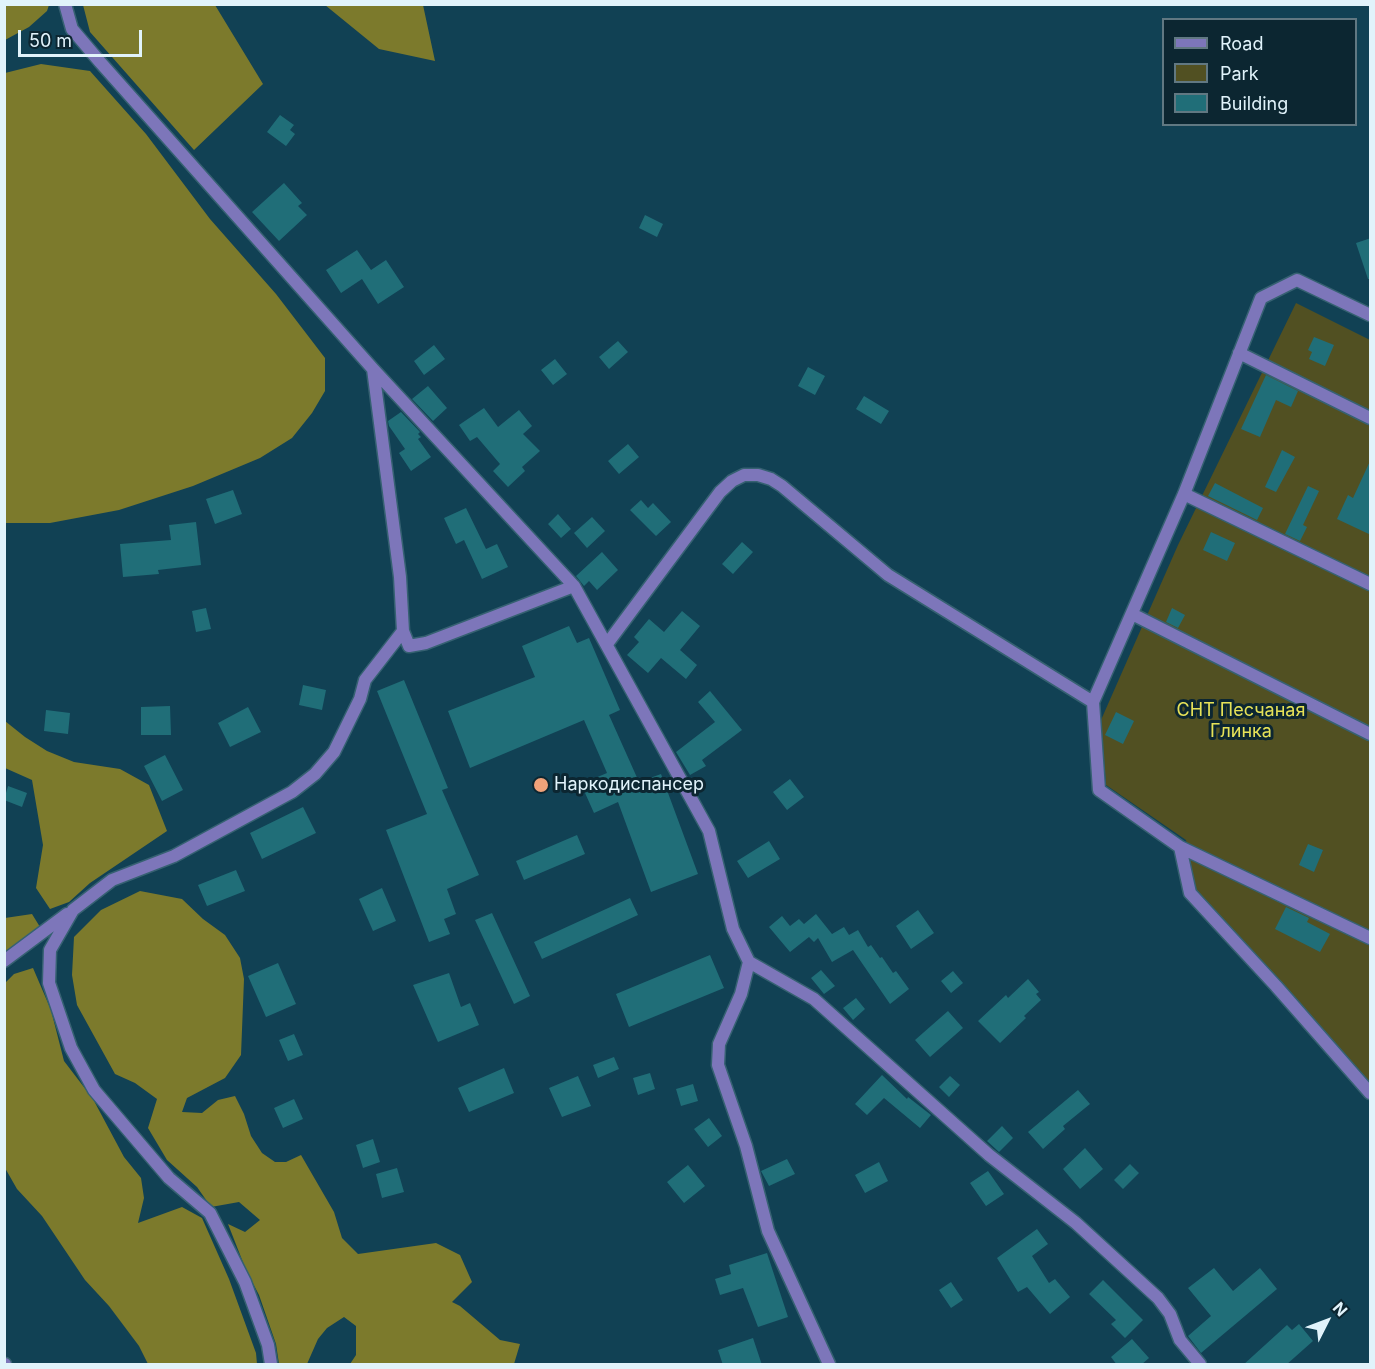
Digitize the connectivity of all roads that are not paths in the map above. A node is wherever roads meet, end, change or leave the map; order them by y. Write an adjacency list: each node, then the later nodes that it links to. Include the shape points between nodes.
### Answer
1 (66, 4): 4 (street, via 72,29)
2 (1371, 315): 3 (street, via 1296,280 1261,298)
3 (1239, 353): 5 (street); 6 (street)
4 (374, 369): 8 (street); 10 (street)
5 (1371, 418)
6 (1184, 494): 7 (street); 9 (street)
7 (1371, 584)
8 (574, 586): 10 (street, via 426,644 409,646); 11 (street)
9 (1132, 614): 12 (street); 13 (street)
10 (403, 631): 15 (street, via 365,680 334,752 315,774 292,792 174,856 112,880)
11 (607, 644): 12 (street, via 720,492 744,475 758,475 782,486 888,575); 18 (street, via 709,831 733,929)
12 (1093, 702): 14 (street, via 1100,790)
13 (1371, 734)
14 (1180, 847): 16 (street); 19 (street, via 1190,893)
15 (73, 909): 17 (street); 20 (street, via 50,950 49,961 49,983 71,1048 94,1090 169,1178 210,1213 245,1282)
16 (1371, 938)
17 (4, 961)
18 (749, 962): 21 (street, via 741,994 719,1044 718,1065 746,1146 768,1232); 22 (street, via 814,999 989,1155 1076,1223 1158,1298 1170,1314 1180,1340)
19 (1371, 1093)
20 (272, 1365)
21 (829, 1365)
22 (1200, 1365)

